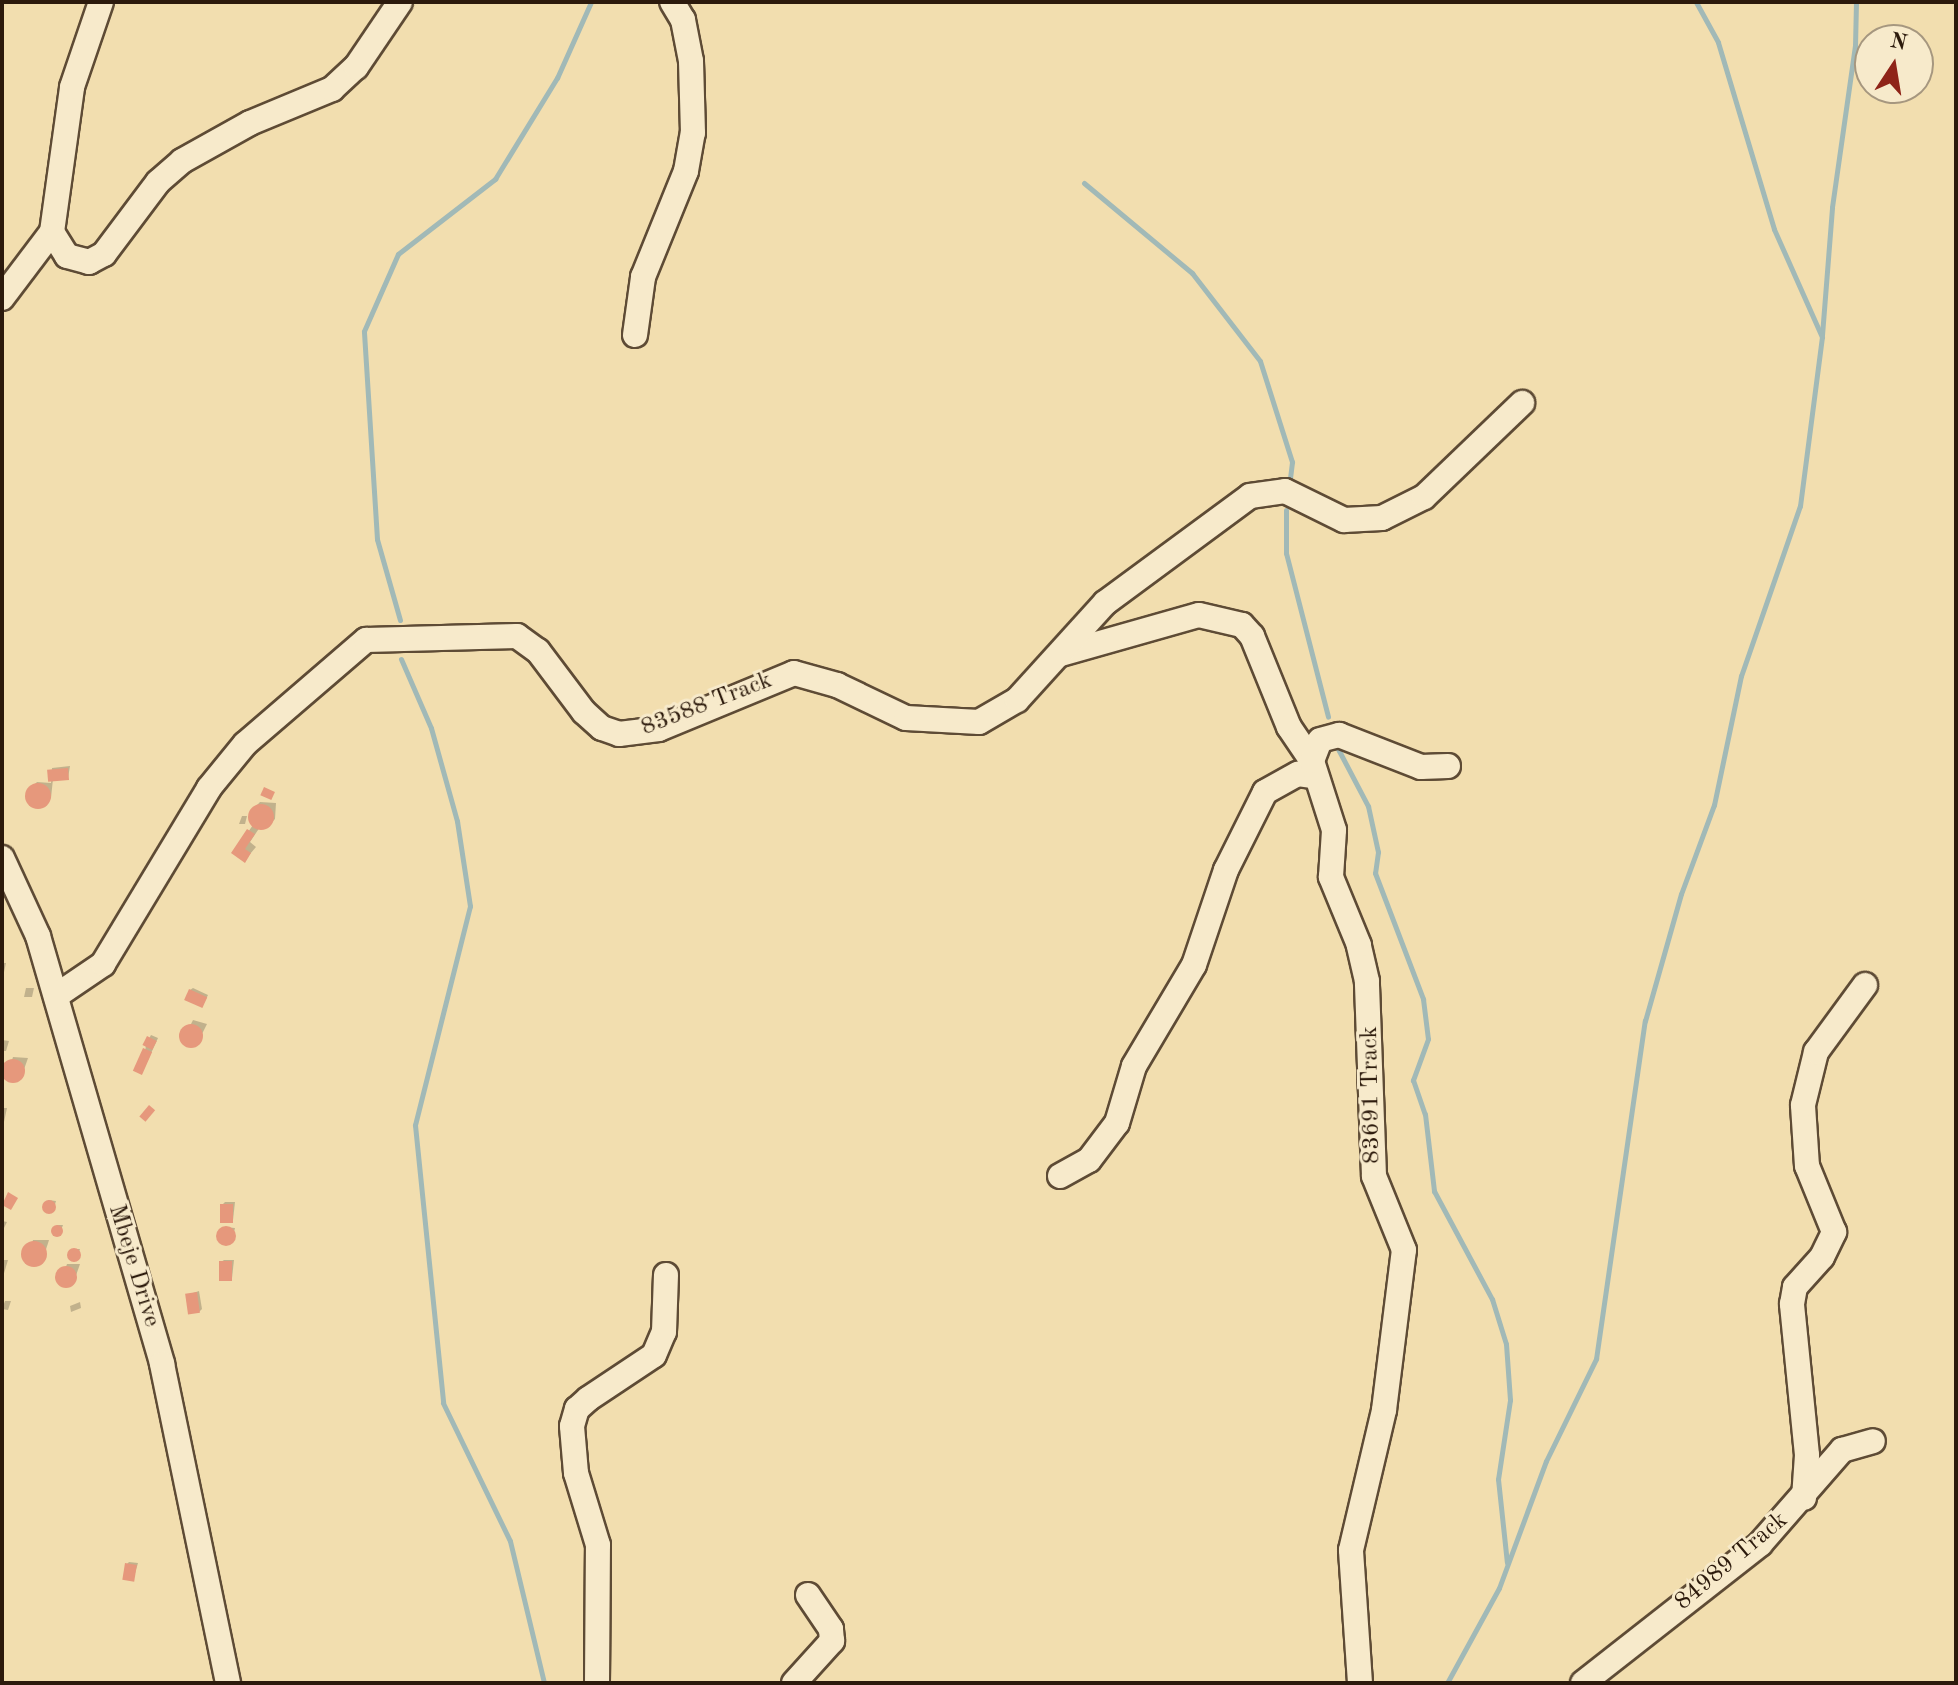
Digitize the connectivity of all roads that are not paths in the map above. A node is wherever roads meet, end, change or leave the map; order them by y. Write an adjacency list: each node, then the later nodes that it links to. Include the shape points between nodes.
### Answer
1 (101, 2): 4 (street, via 72,87)
2 (400, 2): 4 (street, via 345,79 182,161 158,182 104,254 89,262 74,261)
3 (672, 2): 6 (street, via 683,20 691,61 693,133 686,171 643,277)
4 (52, 232): 5 (street)
5 (2, 298)
6 (635, 335)
7 (1522, 403): 8 (street, 83588 Track, via 1424,497 1382,518 1344,520 1285,491 1250,496 1105,603)
8 (1061, 654): 10 (street, 83691 Track, via 1199,615 1242,625 1252,636 1289,727); 13 (street, 83588 Track, via 1017,700 979,722 906,718 837,685 794,673 659,729 619,734 602,728 569,698 538,651 517,636 366,640 245,744 201,801 103,964)
9 (1448, 766): 10 (street, via 1421,767 1339,735 1320,740)
10 (1313, 768): 14 (street, via 1265,792 1226,870 1194,965 1127,1082 1117,1123 1089,1160); 22 (street, 83691 Track, via 1334,830 1331,877 1359,945 1367,981 1374,1176 1404,1250 1382,1424 1351,1550)
11 (2, 858): 13 (street, Mbeje Drive, via 38,936)
12 (1865, 985): 17 (street, via 1816,1052 1803,1105 1807,1166 1834,1232 1822,1257 1795,1287 1792,1304 1807,1455)
13 (56, 996): 19 (street, Mbeje Drive, via 162,1364)
14 (1060, 1176)
15 (666, 1275): 20 (street, via 664,1332 654,1355 588,1399 577,1409 572,1426 581,1500 598,1545)
16 (1873, 1441): 17 (street, 84989 Track, via 1842,1450)
17 (1804, 1498): 23 (street, 84989 Track, via 1760,1544)
18 (808, 1595): 21 (street, via 831,1629 832,1641)
19 (228, 1683)
20 (597, 1683)
21 (794, 1683)
22 (1360, 1683)
23 (1583, 1683)

